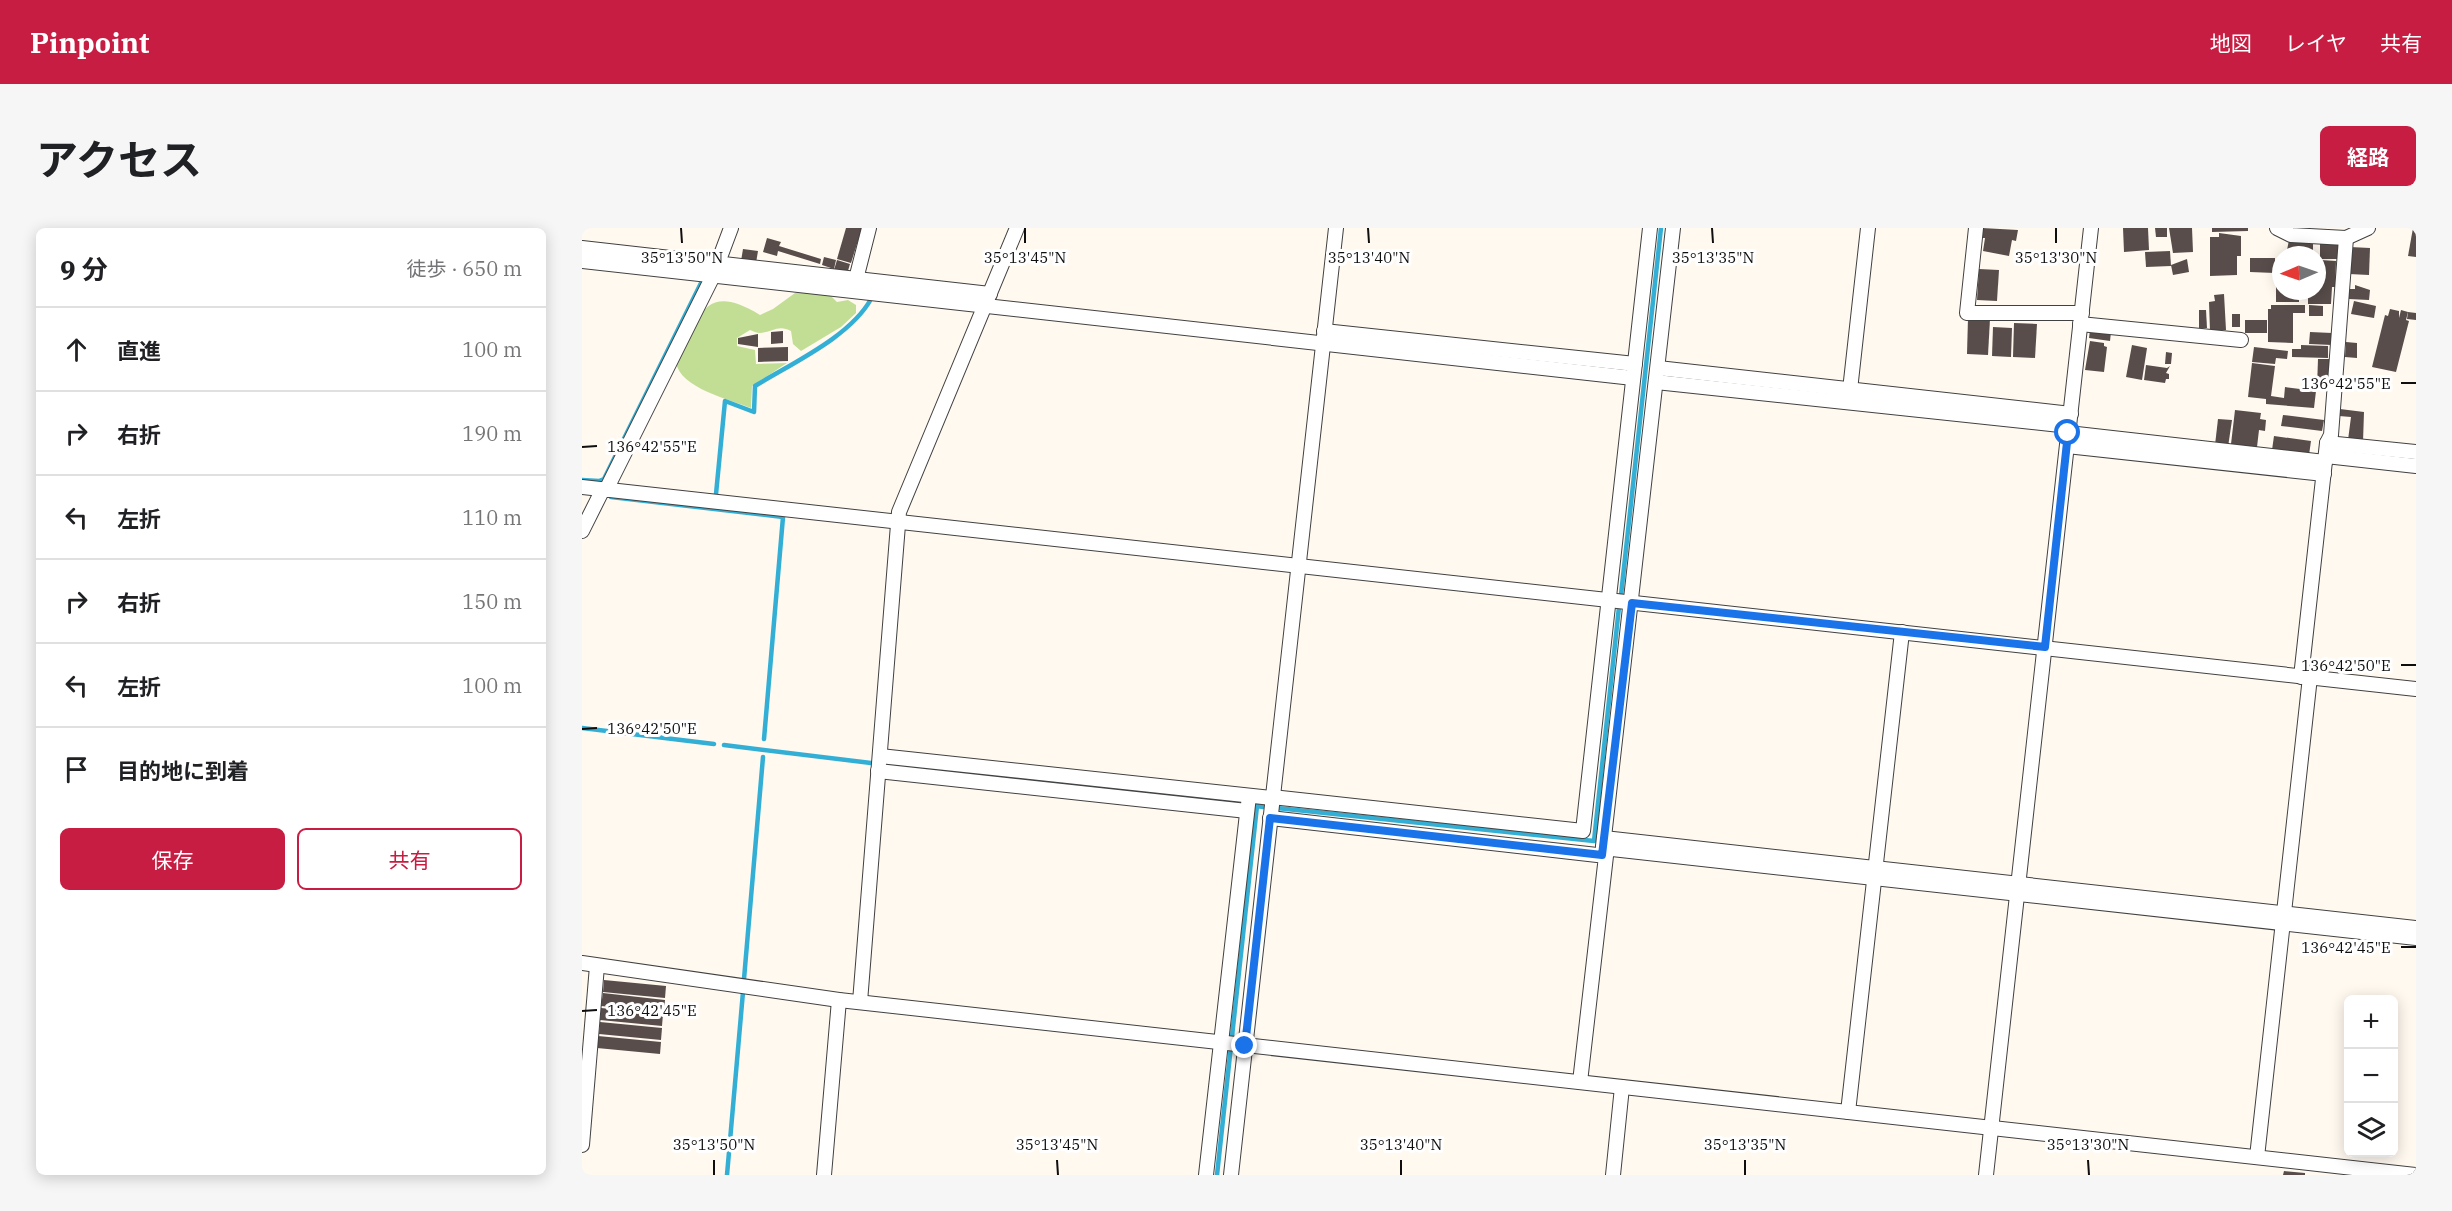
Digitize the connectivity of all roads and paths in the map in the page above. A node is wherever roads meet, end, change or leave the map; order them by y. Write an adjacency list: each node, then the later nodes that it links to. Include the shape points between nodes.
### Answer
1 (731, 228): 15 (street)
2 (869, 228): 16 (street)
3 (1017, 228): 17 (street)
4 (1336, 228): 19 (street)
5 (1650, 228): 21 (street)
6 (1673, 228): 22 (street)
7 (1868, 228): 23 (street)
8 (1976, 228): 18 (street, via 1967,313)
9 (2091, 228): 18 (street)
10 (2277, 228): 12 (street, via 2291,235)
11 (2368, 228): 12 (street)
12 (2346, 238): 26 (street, via 2331,435)
13 (582, 248): 15 (street)
14 (582, 261): 15 (street)
15 (715, 269): 16 (street); 29 (street)
16 (855, 285): 17 (street)
17 (987, 300): 19 (street); 30 (street, via 899,512)
18 (2081, 318): 20 (street); 24 (street)
19 (1324, 338): 21 (street); 32 (street)
20 (2241, 340)
21 (1634, 371): 33 (street)
22 (1657, 375): 23 (street); 24 (street); 34 (street)
23 (1850, 390): 24 (street)
24 (2069, 430): 26 (street); 36 (street)
25 (2416, 452): 26 (street)
26 (2325, 459): 27 (street); 37 (street)
27 (2416, 466)
28 (582, 487): 29 (street)
29 (605, 489): 30 (street); 31 (street)
30 (898, 523): 32 (street); 39 (street)
31 (582, 531)
32 (1298, 565): 33 (street); 42 (street)
33 (1608, 600): 34 (street); 42 (street, via 1583,831)
34 (1632, 603): 35 (street); 45 (street)
35 (1902, 632): 36 (street); 46 (street)
36 (2045, 647): 37 (street); 47 (street)
37 (2306, 677): 38 (street); 48 (street)
38 (2416, 689)
39 (880, 756): 40 (street); 41 (street)
40 (878, 771): 43 (street); 54 (street)
41 (1249, 796): 42 (street); 43 (street)
42 (1272, 798): 44 (street)
43 (1247, 811): 55 (street)
44 (1270, 818): 45 (street); 55 (street)
45 (1603, 847): 46 (street); 56 (street, via 1606,856)
46 (1875, 873): 47 (street); 58 (street)
47 (2018, 889): 48 (street); 59 (street)
48 (2283, 918): 49 (street); 50 (street); 61 (street)
49 (2416, 928)
50 (2416, 938)
51 (582, 963): 52 (street)
52 (597, 966): 53 (street); 60 (street)
53 (839, 1000): 54 (street); 62 (street)
54 (860, 1002): 55 (street)
55 (1232, 1044): 56 (street); 63 (street); 64 (street)
56 (1580, 1082): 57 (street)
57 (1622, 1087): 58 (street); 65 (street)
58 (1848, 1112): 59 (street)
59 (1992, 1127): 61 (street); 66 (street)
60 (582, 1145)
61 (2257, 1157): 67 (street)
62 (824, 1175)
63 (1206, 1175)
64 (1231, 1175)
65 (1613, 1175)
66 (1986, 1175)
67 (2416, 1175)

